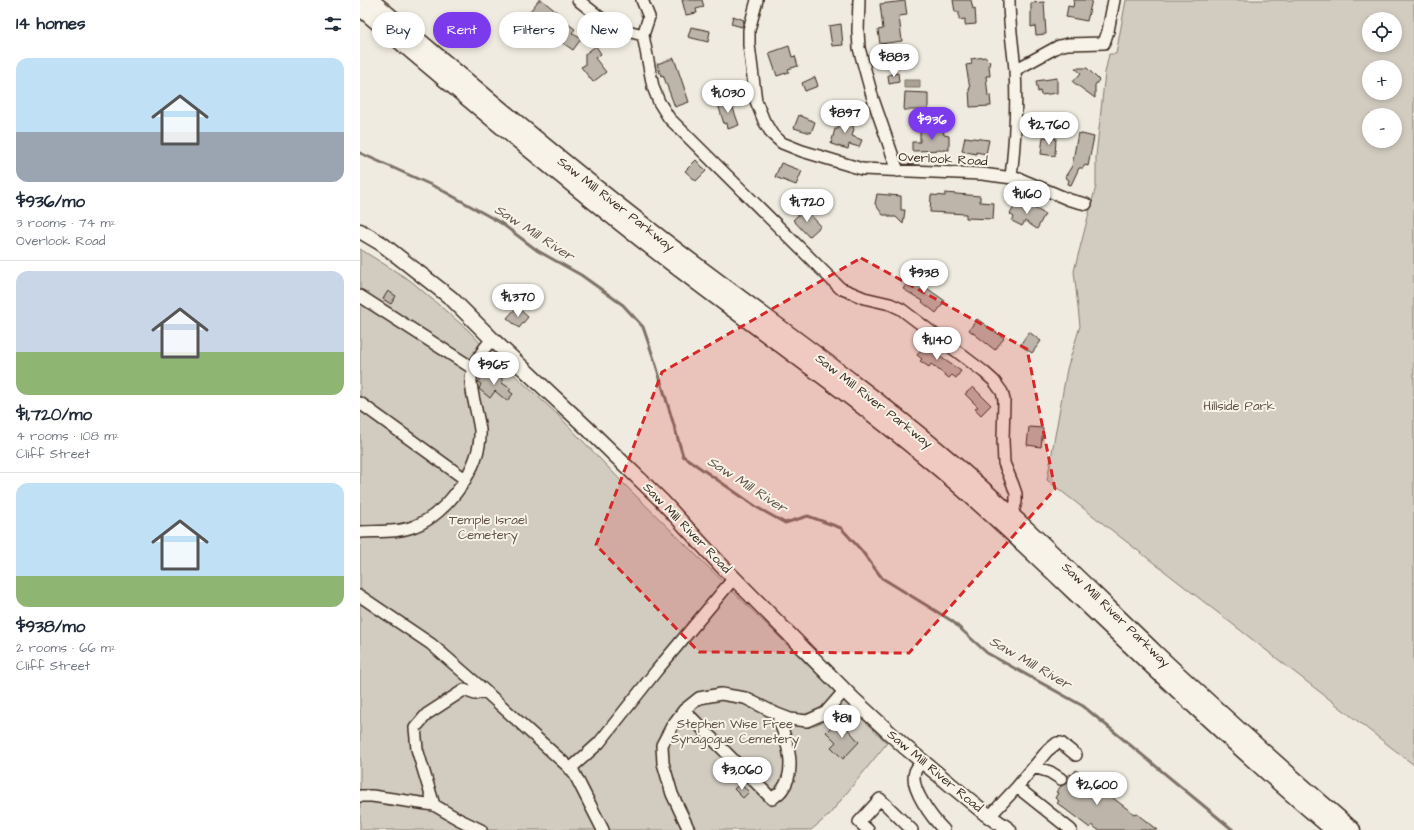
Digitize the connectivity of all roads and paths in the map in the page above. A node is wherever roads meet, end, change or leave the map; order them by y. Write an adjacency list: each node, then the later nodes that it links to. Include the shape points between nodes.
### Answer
1 (370, 0): 20 (highway, Saw Mill River Parkway, via 571,169 884,407 942,453)
2 (578, 0): 9 (street, via 612,27)
3 (642, 0): 9 (street, via 649,17)
4 (757, 0): 11 (street, Overlook Road, via 749,30 749,45 756,101 772,134 782,143 802,151 862,169)
5 (859, 0): 11 (street, via 859,48 873,99)
6 (1009, 0): 10 (street)
7 (1114, 0): 10 (street, via 1104,43 1059,46)
8 (360, 7): 45 (highway, Saw Mill River Parkway, via 582,193 935,464 1001,522 1201,712)
9 (643, 35): 20 (street, via 653,87 658,102 669,118 830,279 840,288 901,309 994,381 1004,400 1004,463 1016,494)
10 (1015, 70): 12 (street, via 1015,139)
11 (898, 171): 12 (street, Overlook Road)
12 (1011, 177): 13 (street, Overlook Road)
13 (1086, 204)
14 (360, 231): 16 (main road, Saw Mill River Road, via 382,244 451,298)
15 (360, 296): 17 (street)
16 (492, 339): 17 (street); 22 (main road, Saw Mill River Road, via 662,501)
17 (474, 369): 19 (street, via 470,380 480,430 479,445)
18 (360, 403): 19 (street)
19 (465, 479): 21 (street, via 455,496 425,522 401,530)
20 (1012, 515): 46 (highway, Saw Mill River Parkway, via 1212,706)
21 (360, 532)
22 (734, 578): 24 (main road, Saw Mill River Road); 31 (street, via 599,743)
23 (360, 596): 25 (street, via 431,644)
24 (845, 690): 27 (street, via 825,713 807,721); 29 (main road, Saw Mill River Road)
25 (485, 691): 31 (street); 35 (street, via 476,694 464,690 428,714 415,728 417,749)
26 (684, 710): 27 (street, via 699,698 721,694 745,698); 27 (street, via 772,799 782,790 790,771 787,744); 39 (street, via 662,745 663,763 672,794)
27 (777, 714)
28 (1076, 755): 30 (street, via 1061,743 1057,743)
29 (922, 761): 36 (main road, Saw Mill River Road); 42 (street, via 915,772 914,781 926,807)
30 (1034, 767): 32 (street); 33 (street)
31 (570, 769): 38 (street)
32 (1061, 779)
33 (1018, 787): 36 (street); 44 (street)
34 (360, 796): 35 (street)
35 (434, 805): 37 (street)
36 (990, 816): 43 (main road, Saw Mill River Road)
37 (481, 830)
38 (603, 830)
39 (689, 830)
40 (868, 830): 41 (street, via 859,822 880,799)
41 (912, 830)
42 (944, 830)
43 (1009, 830)
44 (1071, 830)
45 (1334, 830)
46 (1352, 830)

